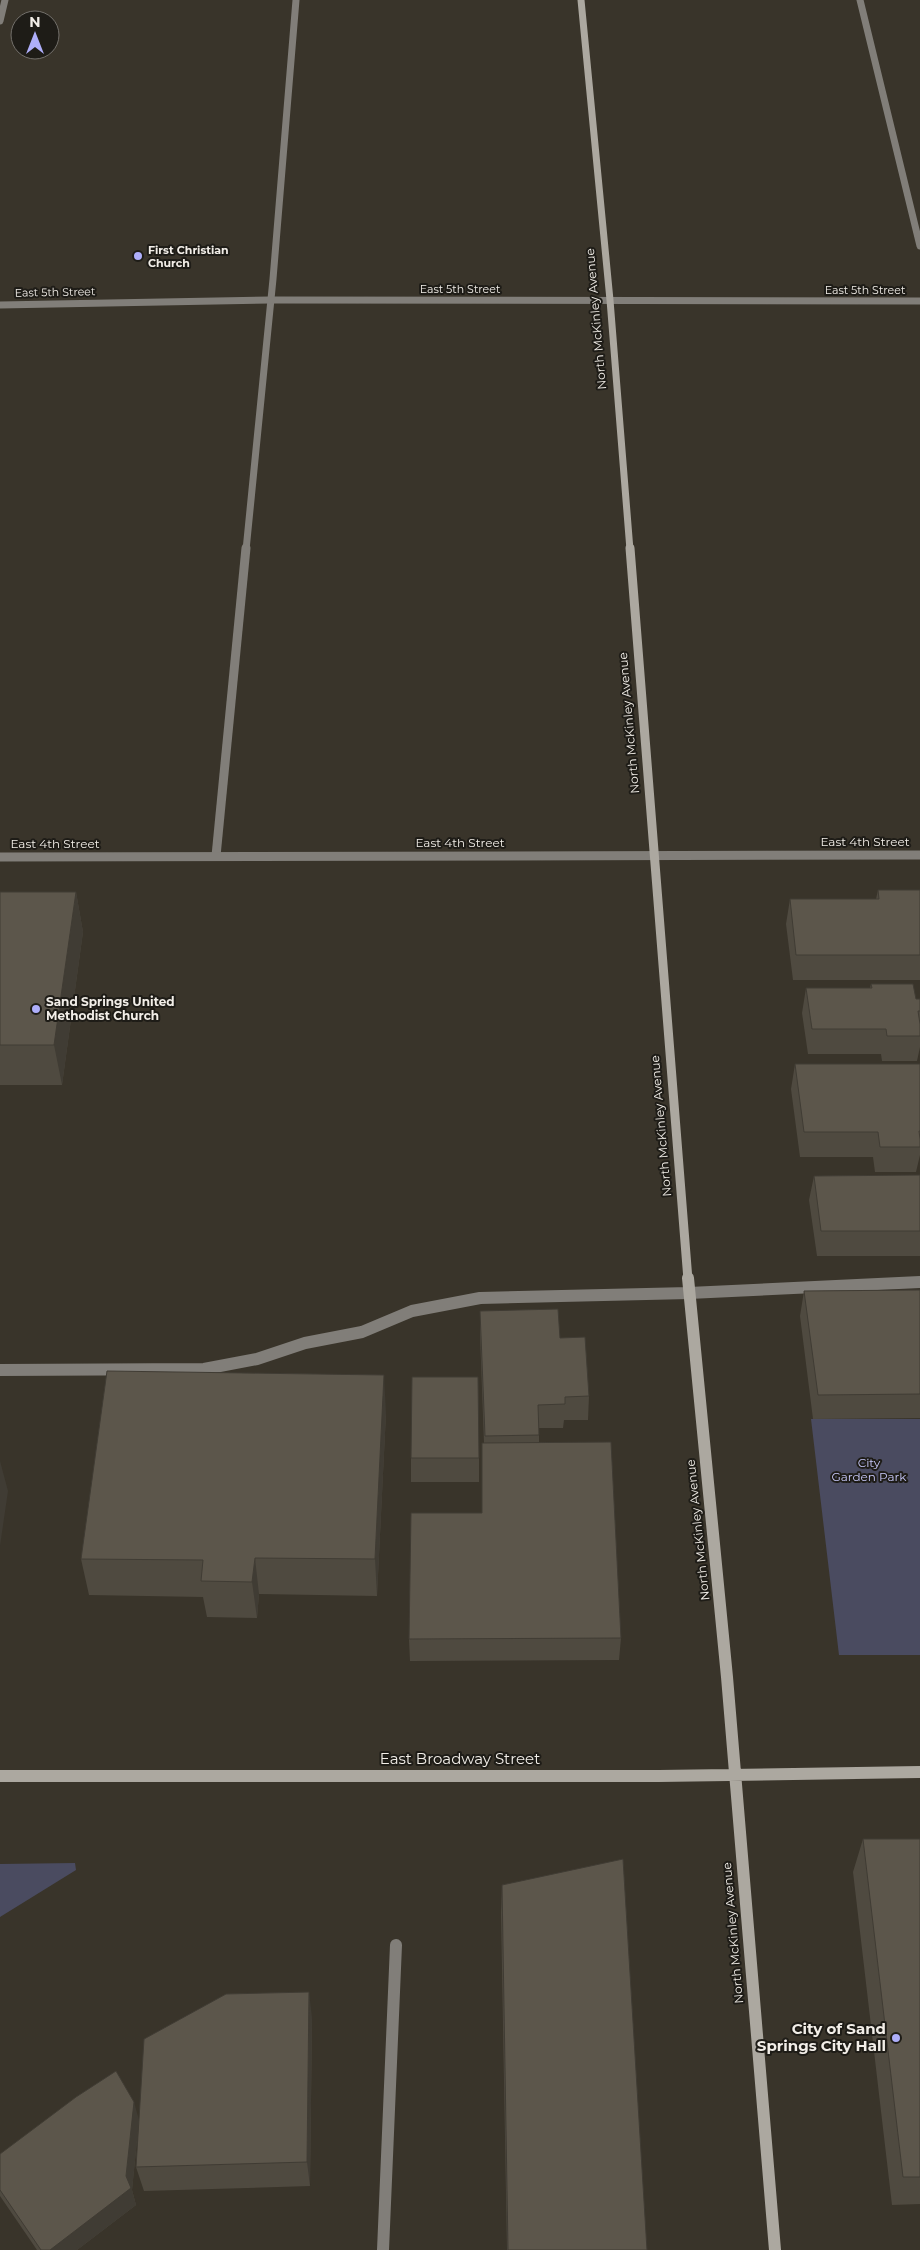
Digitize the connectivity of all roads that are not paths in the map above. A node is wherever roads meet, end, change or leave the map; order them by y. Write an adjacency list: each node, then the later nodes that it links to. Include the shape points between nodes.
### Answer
1 (5, 0): 5 (street)
2 (296, 0): 7 (street)
3 (581, 0): 8 (main road, North McKinley Avenue)
4 (860, 0): 6 (street)
5 (0, 20)
6 (920, 246)
7 (270, 300): 8 (street, East 5th Street); 10 (street, East 5th Street); 13 (street)
8 (610, 300): 9 (street, East 5th Street); 11 (main road, North McKinley Avenue)
9 (920, 301)
10 (0, 304)
11 (654, 854): 12 (street, East 4th Street); 13 (street, East 4th Street); 16 (main road, North McKinley Avenue)
12 (920, 855)
13 (216, 856): 14 (street, East 4th Street)
14 (0, 857)
15 (920, 1282): 16 (street)
16 (690, 1293): 17 (street, via 480,1298 412,1311 362,1332 204,1369); 19 (main road, North McKinley Avenue)
17 (0, 1370)
18 (920, 1772): 19 (main road, East Broadway Street)
19 (735, 1774): 20 (main road, East Broadway Street); 23 (main road, North McKinley Avenue)
20 (0, 1776)
21 (396, 1945): 22 (street)
22 (382, 2250)
23 (775, 2250)

